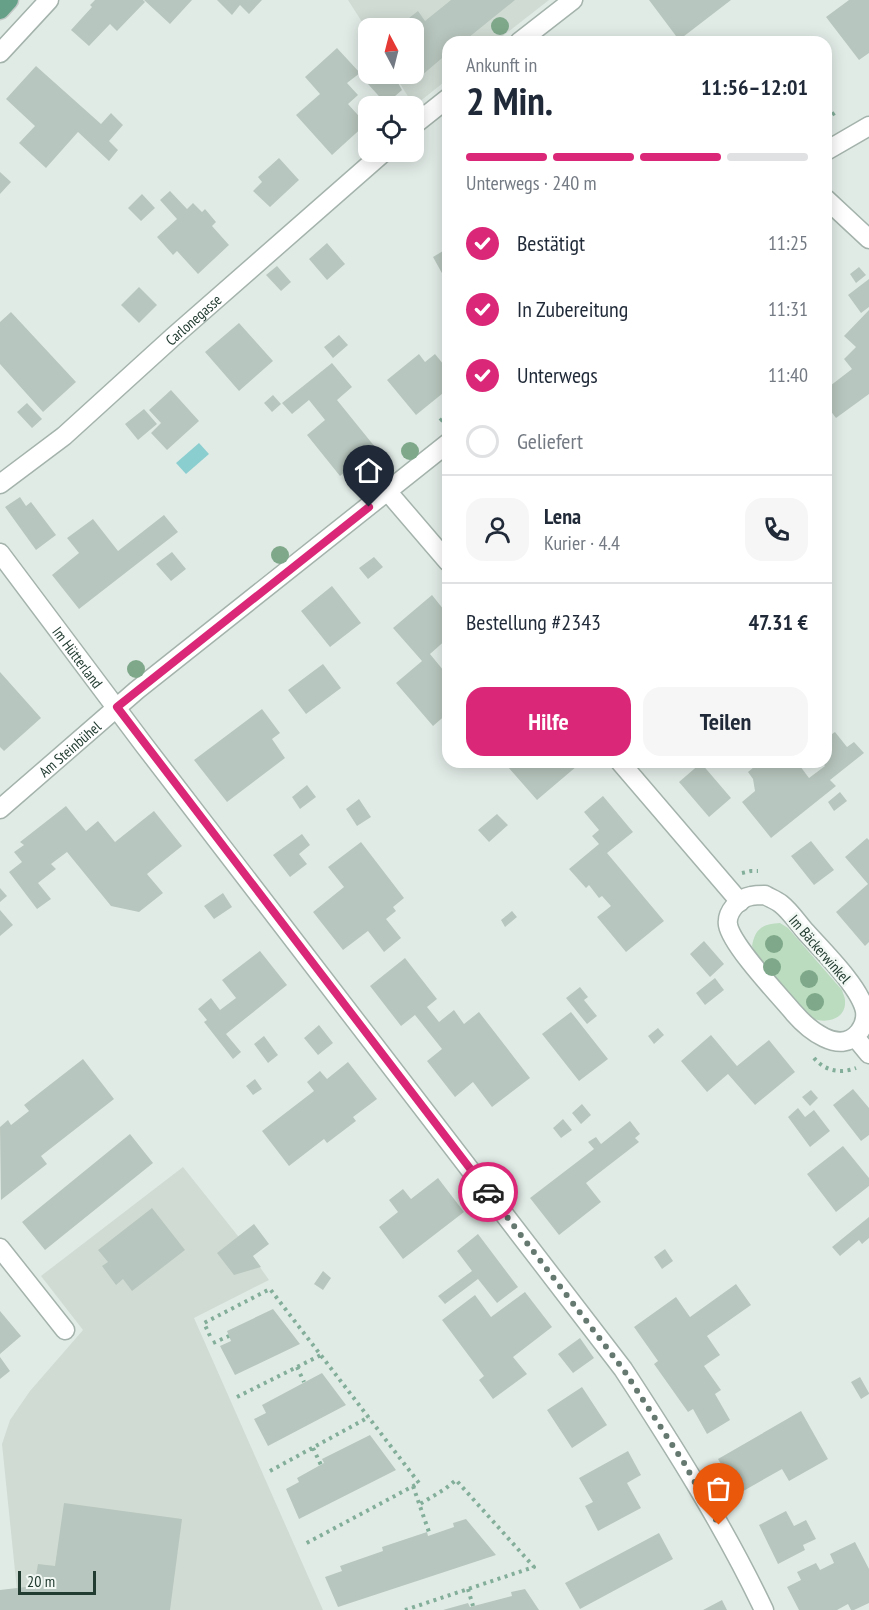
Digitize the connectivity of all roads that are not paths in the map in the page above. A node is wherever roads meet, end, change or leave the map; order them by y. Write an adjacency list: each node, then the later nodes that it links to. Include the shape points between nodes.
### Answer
1 (9, 0): 4 (main road)
2 (49, 0): 6 (street)
3 (573, 0): 5 (street)
4 (0, 10)
5 (527, 36)
6 (0, 53)
7 (442, 103): 8 (street)
8 (424, 117)
9 (869, 126): 10 (street)
10 (832, 148)
11 (373, 162): 15 (street, Carlonegasse, via 64,436)
12 (832, 205): 13 (street)
13 (869, 239)
14 (442, 448): 16 (street, Am Steinbühel)
15 (0, 484)
16 (388, 492): 18 (street); 19 (street, Am Steinbühel)
17 (0, 553): 19 (street, Im Hütterland)
18 (442, 555)
19 (117, 707): 21 (street, Am Steinbühel); 27 (street, Im Hütterland, via 623,1369 684,1463)
20 (625, 768): 22 (street)
21 (0, 809)
22 (740, 902): 23 (street, via 731,910 728,927 748,959 782,999 819,1035 836,1042); 23 (street, Im Bäckerwinkel, via 750,896 765,895 781,904 851,984 865,1012 863,1027)
23 (855, 1037): 24 (street)
24 (869, 1054)
25 (0, 1248): 26 (street)
26 (65, 1330)
27 (764, 1610)

